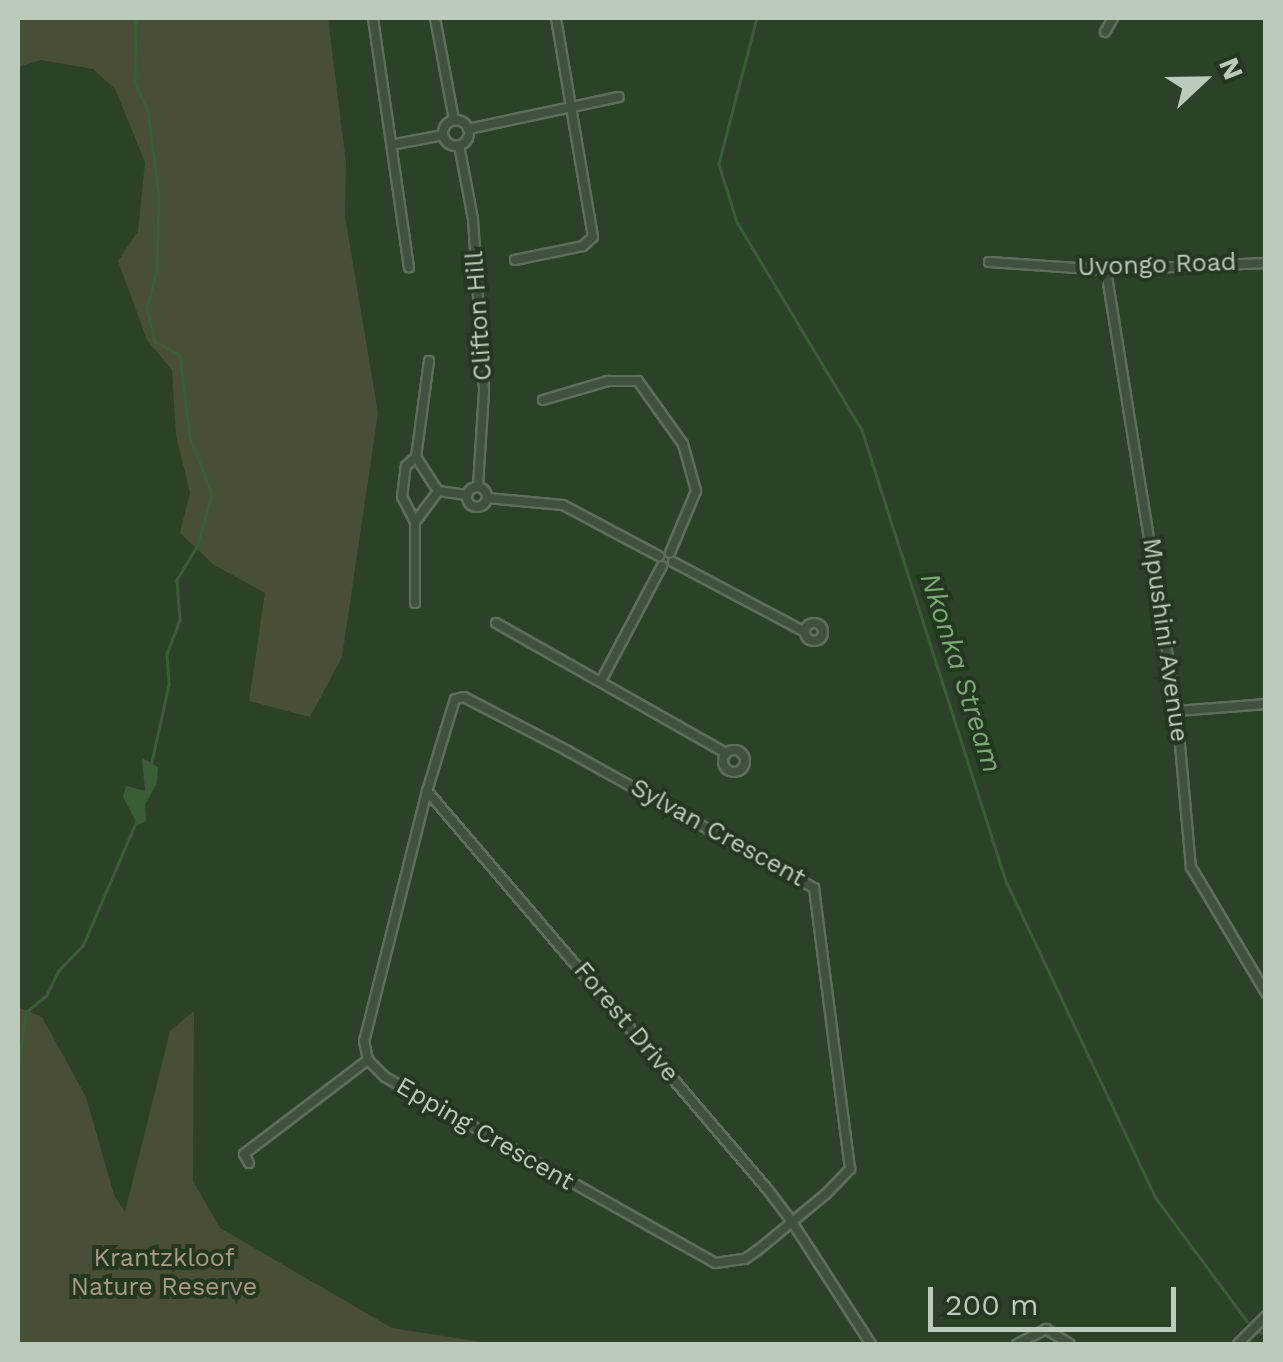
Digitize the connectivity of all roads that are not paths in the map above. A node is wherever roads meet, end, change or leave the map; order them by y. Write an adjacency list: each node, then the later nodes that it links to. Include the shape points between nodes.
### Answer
1 (373, 18): 11 (street)
2 (434, 18): 8 (street)
3 (556, 18): 7 (street)
4 (1113, 18): 5 (street)
5 (1105, 32)
6 (620, 96): 7 (street)
7 (567, 108): 9 (street); 13 (street, via 593,237 583,246)
8 (454, 120): 9 (street); 10 (street)
9 (468, 129): 12 (street)
10 (443, 135): 11 (street); 12 (street)
11 (396, 144): 16 (street)
12 (458, 146): 21 (street, Clifton Hill, via 473,219 484,391)
13 (515, 260)
14 (989, 262): 17 (street, Uvongo Road)
15 (1266, 263): 17 (street, Uvongo Road)
16 (409, 266)
17 (1106, 270): 33 (street, Mpushini Avenue)
18 (430, 361): 20 (street)
19 (543, 400): 26 (street, via 608,381 638,381 683,444 696,491)
20 (416, 458): 22 (street); 25 (street, via 406,466 402,497)
21 (478, 487): 23 (street); 24 (street)
22 (438, 492): 23 (street); 25 (street)
23 (466, 495): 24 (street, via 474,506)
24 (487, 498): 27 (street, via 563,506)
25 (416, 522): 28 (street)
26 (671, 558): 27 (street); 30 (street)
27 (661, 561): 31 (street)
28 (415, 604)
29 (496, 623): 31 (street)
30 (805, 632)
31 (601, 681): 34 (street)
32 (1266, 704): 33 (street)
33 (1177, 711): 36 (street, Mpushini Avenue, via 1191,867)
34 (726, 753)
35 (427, 791): 37 (street, via 364,1040); 39 (street, Forest Drive); 39 (street, Sylvan Crescent, via 459,696 814,888 851,1155 846,1178)
36 (1266, 993)
37 (368, 1060): 38 (street, via 244,1154); 39 (street, Epping Crescent, via 385,1076 705,1260 726,1265 745,1259)
38 (250, 1163)
39 (792, 1222): 41 (street, Forest Drive)
40 (1266, 1316): 44 (street)
41 (871, 1344)
42 (1017, 1344): 43 (street, via 1046,1329)
43 (1070, 1344)
44 (1238, 1344)

